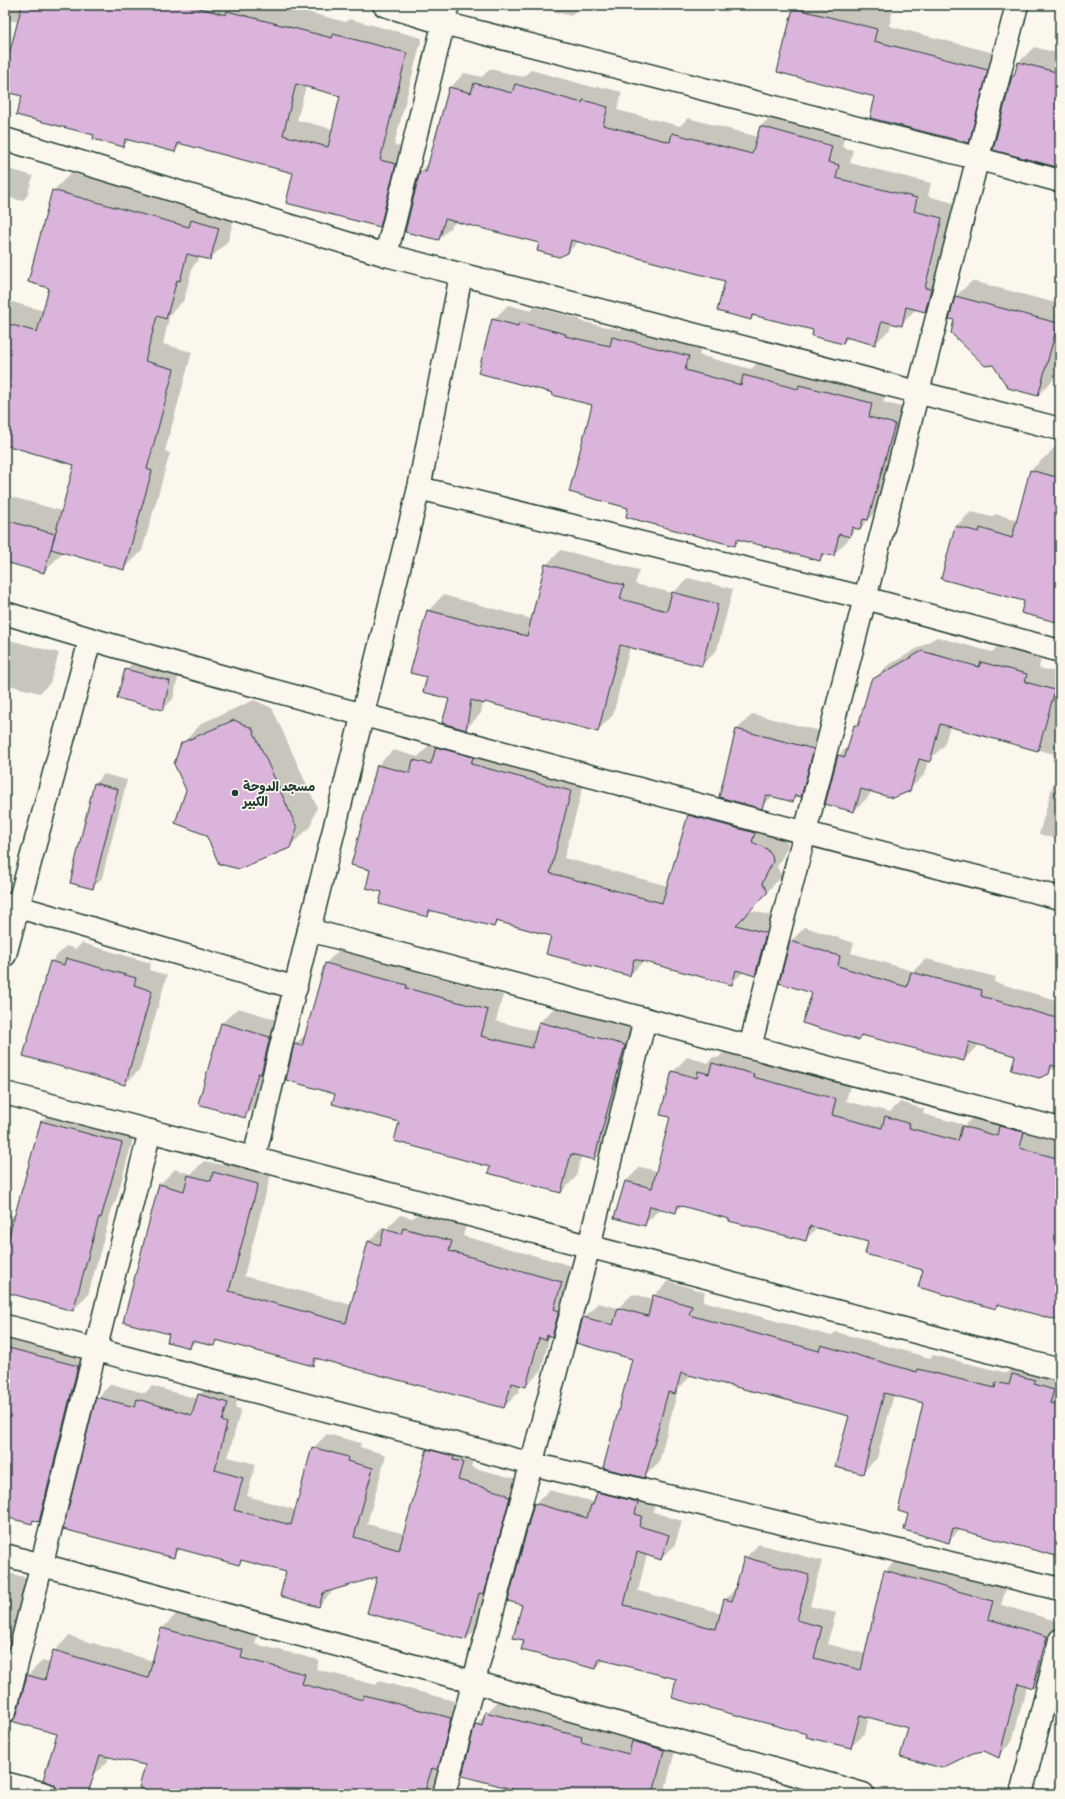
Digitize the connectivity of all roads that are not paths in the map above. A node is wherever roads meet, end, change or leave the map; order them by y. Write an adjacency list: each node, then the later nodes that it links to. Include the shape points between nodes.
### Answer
1 (384, 5): 3 (street)
2 (1016, 5): 5 (street)
3 (446, 14): 5 (street); 7 (street)
4 (5, 139): 7 (street)
5 (976, 158): 6 (street); 9 (street)
6 (1060, 181)
7 (386, 255): 8 (street)
8 (461, 275): 9 (street); 11 (street)
9 (917, 393): 10 (street); 12 (street)
10 (1060, 429)
11 (419, 488): 12 (street); 16 (street)
12 (865, 598): 15 (street); 17 (street)
13 (5, 613): 14 (street)
14 (90, 640): 16 (street); 19 (street)
15 (1060, 651)
16 (362, 714): 17 (street); 20 (street)
17 (804, 834): 18 (street); 24 (street)
18 (1060, 898)
19 (12, 905): 21 (street); 22 (street)
20 (309, 930): 22 (street); 23 (street)
21 (5, 955)
22 (296, 988): 28 (street)
23 (645, 1019): 24 (street); 29 (street)
24 (750, 1047): 26 (street)
25 (5, 1093): 27 (street)
26 (1060, 1129)
27 (150, 1131): 28 (street); 31 (street)
28 (254, 1158): 29 (street)
29 (589, 1246): 32 (street); 33 (street)
30 (5, 1326): 31 (street)
31 (94, 1350): 33 (street); 35 (street)
32 (1060, 1370)
33 (532, 1464): 36 (street); 38 (street)
34 (5, 1555): 35 (street)
35 (41, 1564): 38 (street); 39 (street)
36 (1060, 1589)
37 (1060, 1640): 44 (street)
38 (474, 1682): 42 (street); 43 (street)
39 (5, 1711)
40 (5, 1782): 41 (street)
41 (46, 1794)
42 (444, 1794)
43 (864, 1794)
44 (1021, 1794)

